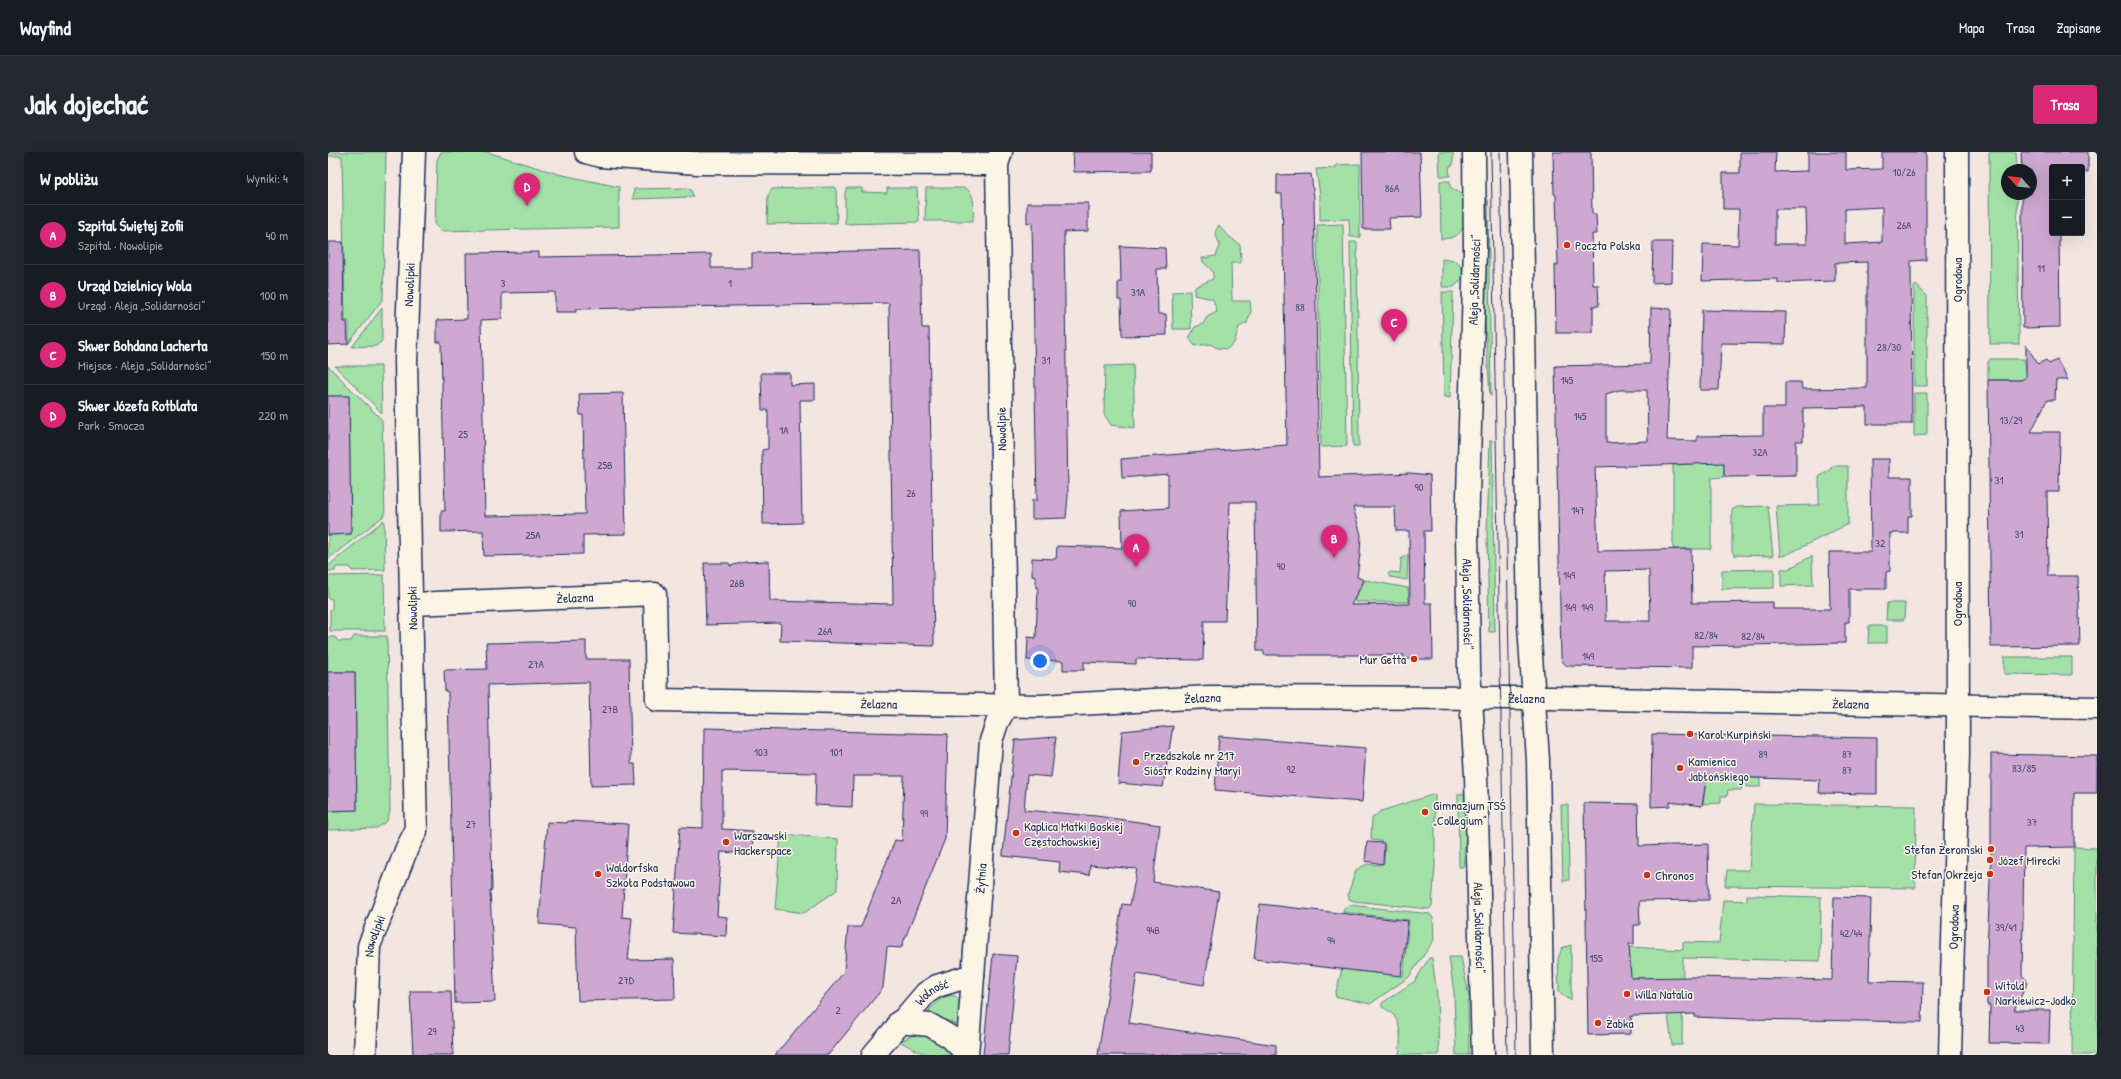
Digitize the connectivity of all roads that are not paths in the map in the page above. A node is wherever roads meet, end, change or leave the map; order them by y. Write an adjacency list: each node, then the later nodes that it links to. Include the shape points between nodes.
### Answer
1 (414, 152): 7 (street, Nowolipki, via 406,362)
2 (586, 152): 6 (street, via 601,156 698,163)
3 (1474, 152): 8 (street, Aleja „Solidarności”, via 1475,248 1467,517)
4 (1521, 152): 9 (street, via 1529,617)
5 (1957, 152): 11 (street, Ogrodowa)
6 (999, 158): 10 (street, Nowolipie)
7 (412, 604): 10 (street, Żelazna, via 655,594 657,700); 16 (street, Nowolipki, via 416,831 369,946)
8 (1471, 698): 9 (street, Żelazna); 10 (street, Żelazna, via 1210,697); 18 (street, Aleja „Solidarności”, via 1476,775)
9 (1534, 698): 11 (street, Żelazna); 19 (street, via 1538,760)
10 (1006, 706): 13 (street, Żytnia, via 990,741)
11 (1958, 706): 12 (street, Żelazna); 20 (street, Ogrodowa)
12 (2097, 708)
13 (973, 975): 14 (street, Wolność, via 937,986 926,993); 15 (street, Żytnia)
14 (900, 1022): 15 (street, Wolność, via 930,1025 950,1037); 17 (street, Wolność)
15 (967, 1054)
16 (365, 1055)
17 (873, 1055)
18 (1483, 1055)
19 (1543, 1055)
20 (1950, 1055)

